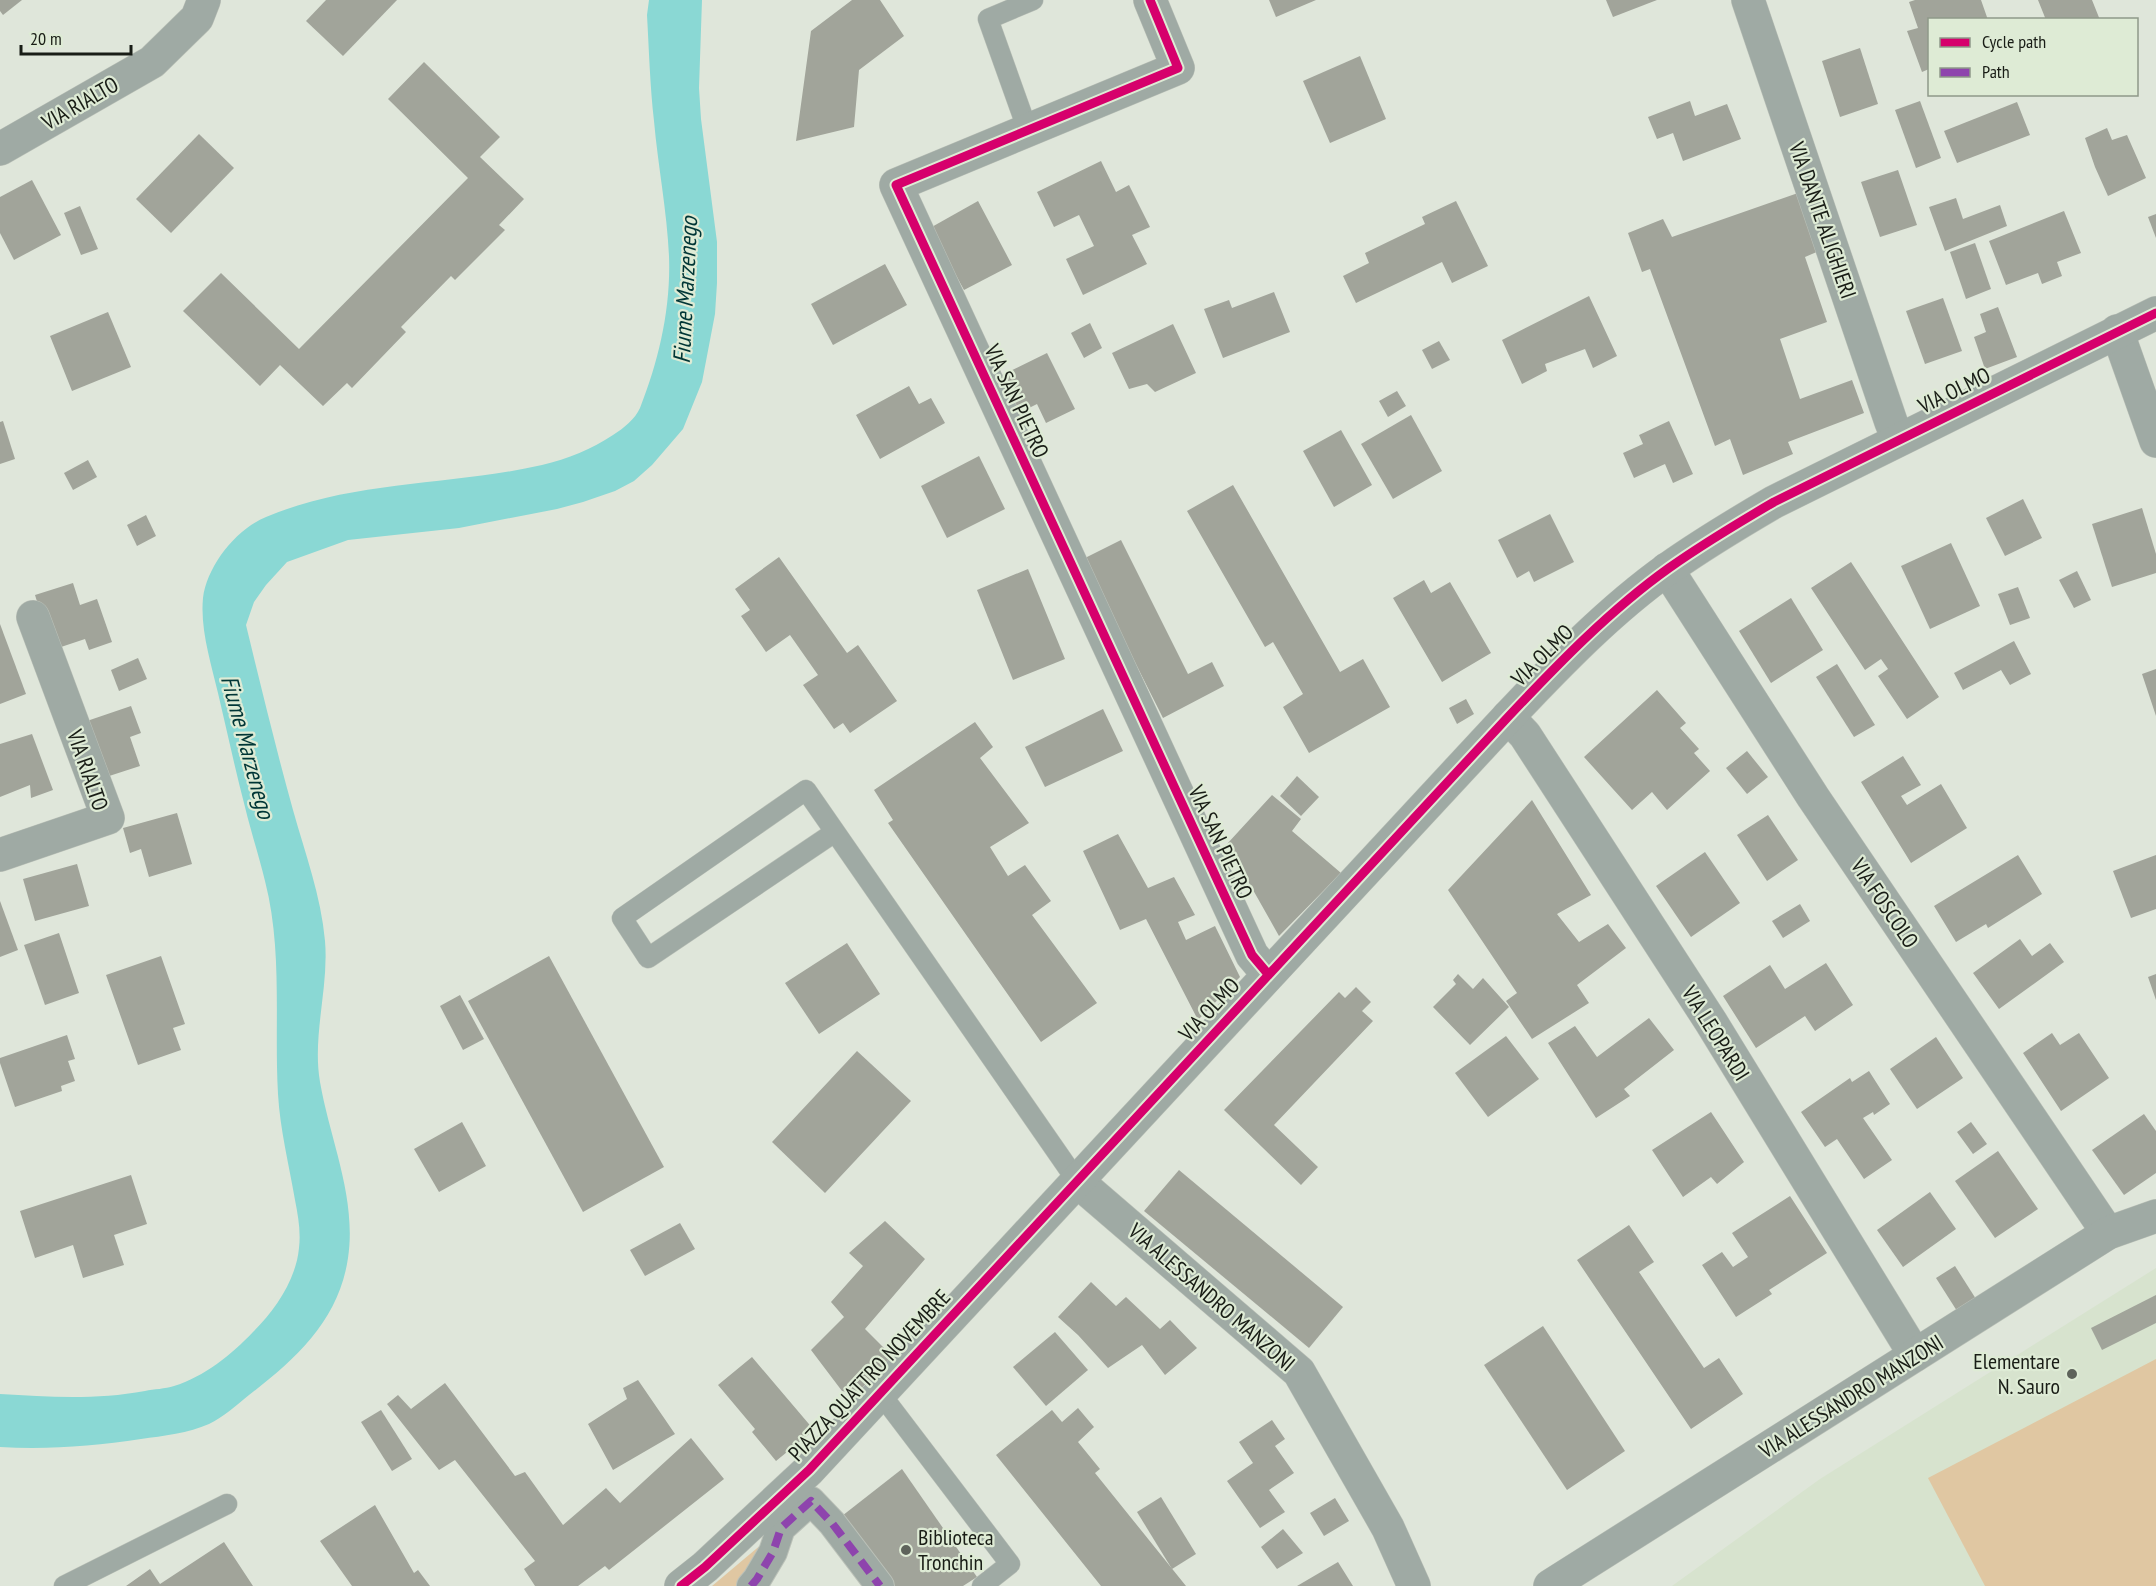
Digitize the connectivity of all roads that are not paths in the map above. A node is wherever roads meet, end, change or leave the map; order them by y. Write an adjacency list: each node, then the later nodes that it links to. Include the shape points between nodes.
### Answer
1 (204, 0): 6 (street, VIA RIALTO, via 197,18 152,62)
2 (1033, 0): 5 (lane, via 988,19)
3 (1150, 0): 5 (street, VIA SAN PIETRO, via 1178,68)
4 (1748, 0): 9 (street, VIA DANTE ALIGHIERI)
5 (1028, 130): 16 (street, VIA SAN PIETRO, via 896,185 1247,944)
6 (0, 150)
7 (2156, 313): 8 (street, VIA OLMO)
8 (2117, 331): 9 (street, VIA OLMO); 10 (street)
9 (1898, 439): 11 (street, VIA OLMO, via 1774,502)
10 (2156, 441)
11 (1667, 569): 13 (street, VIA OLMO, via 1577,646); 19 (street, VIA FOSCOLO, via 1813,797)
12 (33, 617): 15 (street, VIA RIALTO, via 108,818)
13 (1508, 717): 16 (street, VIA OLMO); 20 (street, VIA LEOPARDI, via 1525,735 1711,1023)
14 (835, 832): 14 (lane, via 806,790 622,918 648,958); 17 (lane)
15 (0, 855)
16 (1268, 974): 17 (street, VIA OLMO)
17 (1077, 1181): 21 (street, PIAZZA QUATTRO NOVEMBRE); 28 (street, VIA ALESSANDRO MANZONI, via 1299,1372 1388,1528)
18 (2156, 1216): 19 (street, VIA ALESSANDRO MANZONI)
19 (2108, 1233): 20 (street, VIA ALESSANDRO MANZONI)
20 (1915, 1355): 29 (street, VIA ALESSANDRO MANZONI)
21 (880, 1393): 24 (street, PIAZZA QUATTRO NOVEMBRE, via 809,1470); 27 (lane, via 1010,1564)
22 (227, 1504): 23 (lane)
23 (64, 1586)
24 (681, 1586)
25 (751, 1586): 26 (street, via 773,1552 781,1528 811,1501)
26 (880, 1586)
27 (982, 1586)
28 (1414, 1586)
29 (1550, 1586)

